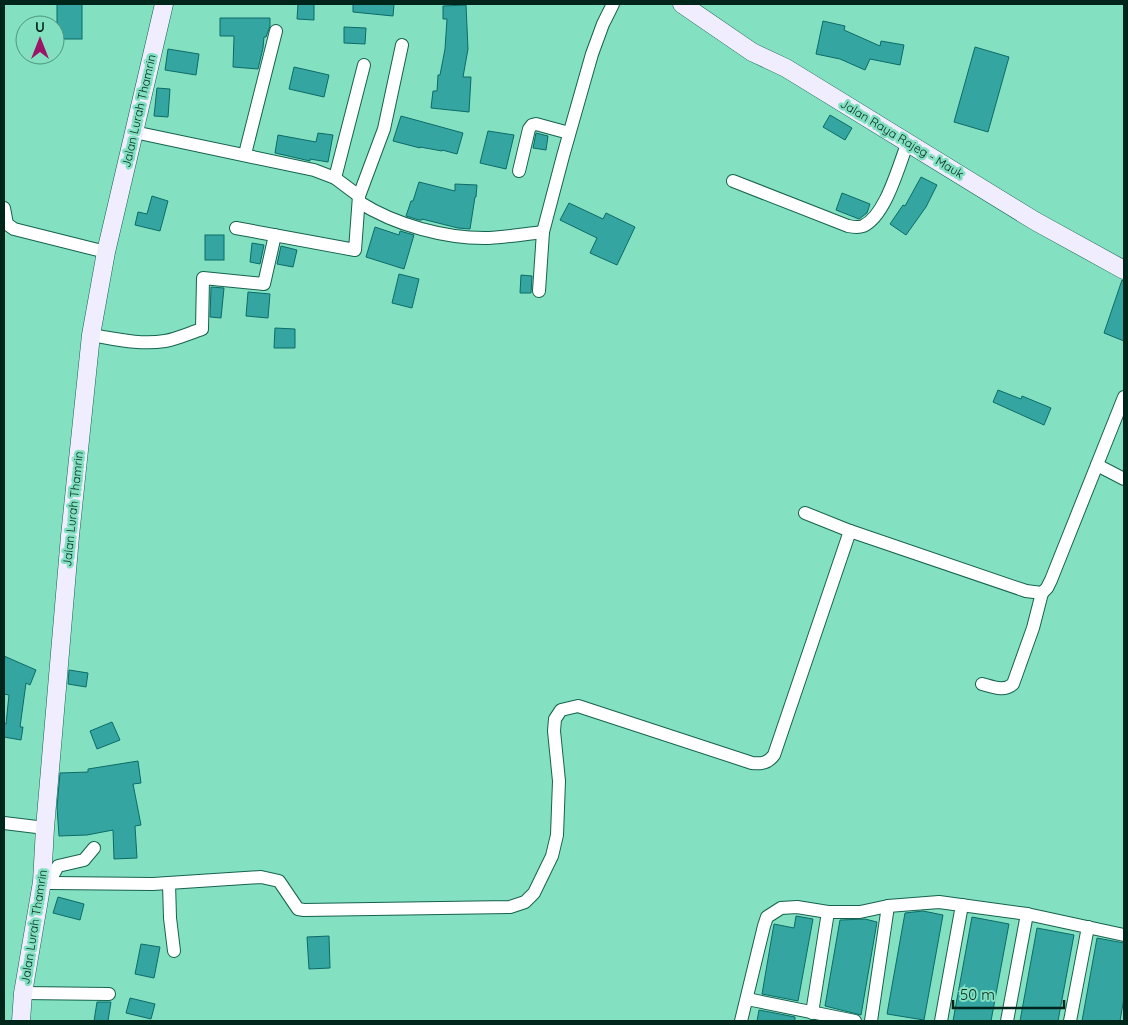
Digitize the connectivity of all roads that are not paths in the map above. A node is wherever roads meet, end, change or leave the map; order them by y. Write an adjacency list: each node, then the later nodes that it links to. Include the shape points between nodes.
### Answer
1 (164, 4): 7 (street, Jalan Lurah Thamrin)
2 (613, 4): 8 (street, via 592,54)
3 (682, 4): 9 (street, Jalan Raya Rajeg - Mauk, via 752,52 786,68)
4 (276, 31): 10 (street)
5 (402, 45): 14 (street, via 384,129)
6 (364, 65): 12 (street)
7 (134, 132): 10 (street); 19 (street, Jalan Lurah Thamrin)
8 (569, 133): 11 (street, via 532,125); 17 (street)
9 (908, 142): 13 (street, via 878,213 863,226 848,226); 20 (street, Jalan Raya Rajeg - Mauk, via 1035,221)
10 (246, 154): 12 (street)
11 (519, 171)
12 (335, 178): 14 (street)
13 (733, 181)
14 (359, 199): 17 (street, via 392,219 441,234 488,238); 18 (street, via 355,250)
15 (4, 208): 19 (street, via 7,224 14,229)
16 (236, 228): 18 (street)
17 (543, 232): 21 (street)
18 (275, 236): 22 (street, via 264,284 203,278 202,329 166,341 127,341)
19 (106, 252): 22 (street, Jalan Lurah Thamrin)
20 (1124, 270)
21 (539, 291)
22 (91, 335): 31 (street, Jalan Lurah Thamrin)
23 (1124, 397): 24 (street)
24 (1097, 466): 25 (street); 28 (street, via 1051,580)
25 (1124, 479)
26 (805, 513): 27 (street)
27 (850, 531): 28 (street, via 1026,591); 34 (street, via 770,760 752,763 578,706 561,710 555,719 554,731 559,781 557,835 552,856 534,892 525,902 510,907 304,910 298,909 279,881 272,878)
28 (1042, 593): 29 (street, via 1013,684 1003,689)
29 (982, 684)
30 (4, 823): 31 (street)
31 (45, 828): 33 (street, Jalan Lurah Thamrin)
32 (94, 848): 33 (street, via 84,860 58,866)
33 (47, 883): 34 (street); 42 (street, Jalan Lurah Thamrin)
34 (169, 883): 41 (street)
35 (962, 905): 36 (street, via 921,902); 38 (street); 50 (street)
36 (888, 906): 37 (street, via 860,912); 49 (street)
37 (828, 912): 44 (street, via 788,907 767,917); 45 (street)
38 (1028, 914): 39 (street); 51 (street)
39 (1088, 927): 40 (street); 52 (street)
40 (1124, 935)
41 (174, 951)
42 (23, 993): 43 (street); 46 (street, Jalan Lurah Thamrin)
43 (109, 994)
44 (747, 999): 45 (street); 47 (street)
45 (812, 1013): 48 (street)
46 (21, 1021)
47 (741, 1021)
48 (855, 1021)
49 (871, 1021)
50 (941, 1021)
51 (1006, 1021)
52 (1070, 1021)

